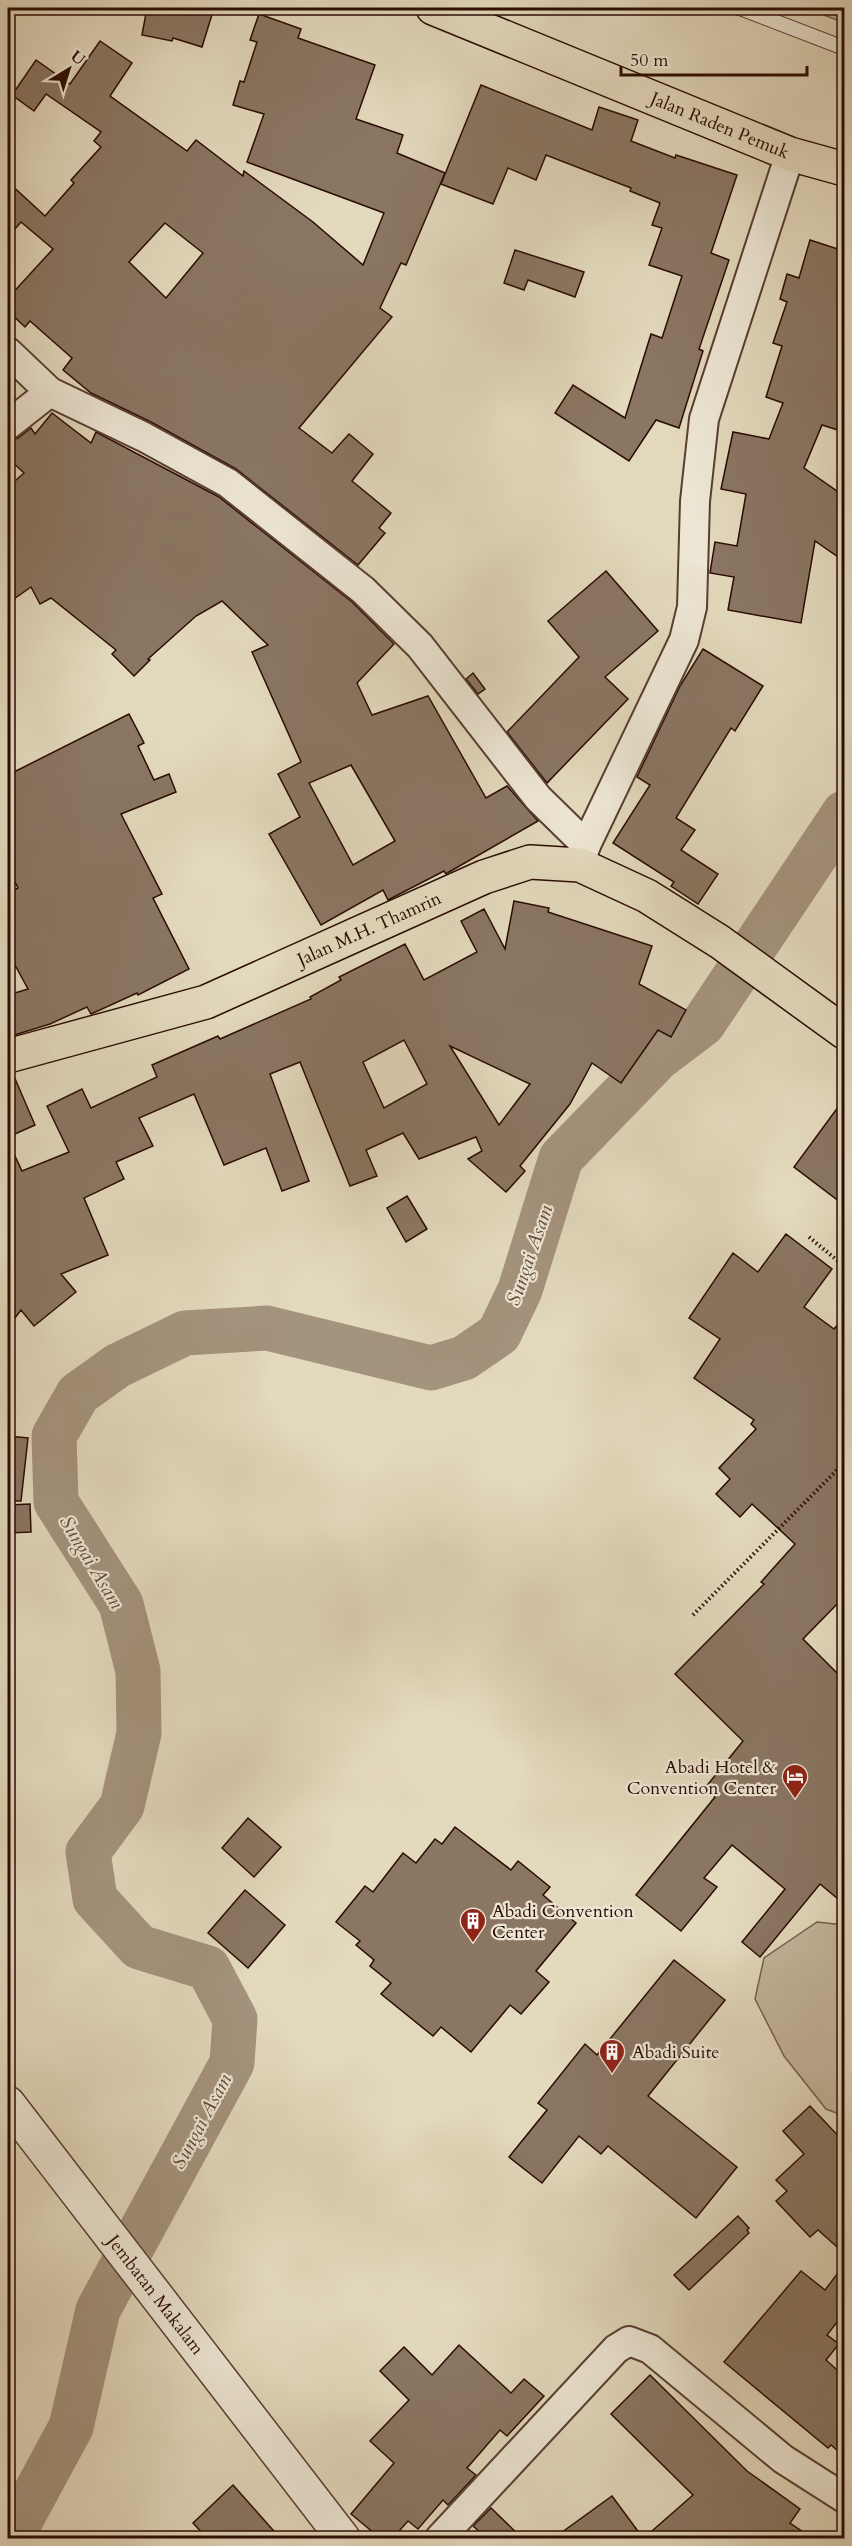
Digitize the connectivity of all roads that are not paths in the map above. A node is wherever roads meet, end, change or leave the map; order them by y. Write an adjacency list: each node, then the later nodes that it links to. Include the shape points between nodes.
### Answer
1 (433, 8): 4 (highway, Jalan Raden Pemuk)
2 (743, 8): 3 (lane)
3 (844, 48)
4 (790, 154): 5 (highway, Jalan Raden Pemuk); 9 (street, via 704,419 695,501 693,607 684,640)
5 (844, 169)
6 (8, 352): 7 (street)
7 (50, 392): 8 (street); 9 (street, via 228,483 363,590 420,646)
8 (8, 425)
9 (583, 855): 10 (highway, Jalan M.H. Thamrin, via 720,942); 11 (highway, Jalan M.H. Thamrin, via 530,862 484,877 206,1002)
10 (844, 1032)
11 (8, 1056)
12 (8, 2103): 14 (street, Jembatan Makalam)
13 (844, 2498): 15 (street, via 783,2459 651,2349 629,2341 616,2349)
14 (343, 2538)
15 (440, 2538)

